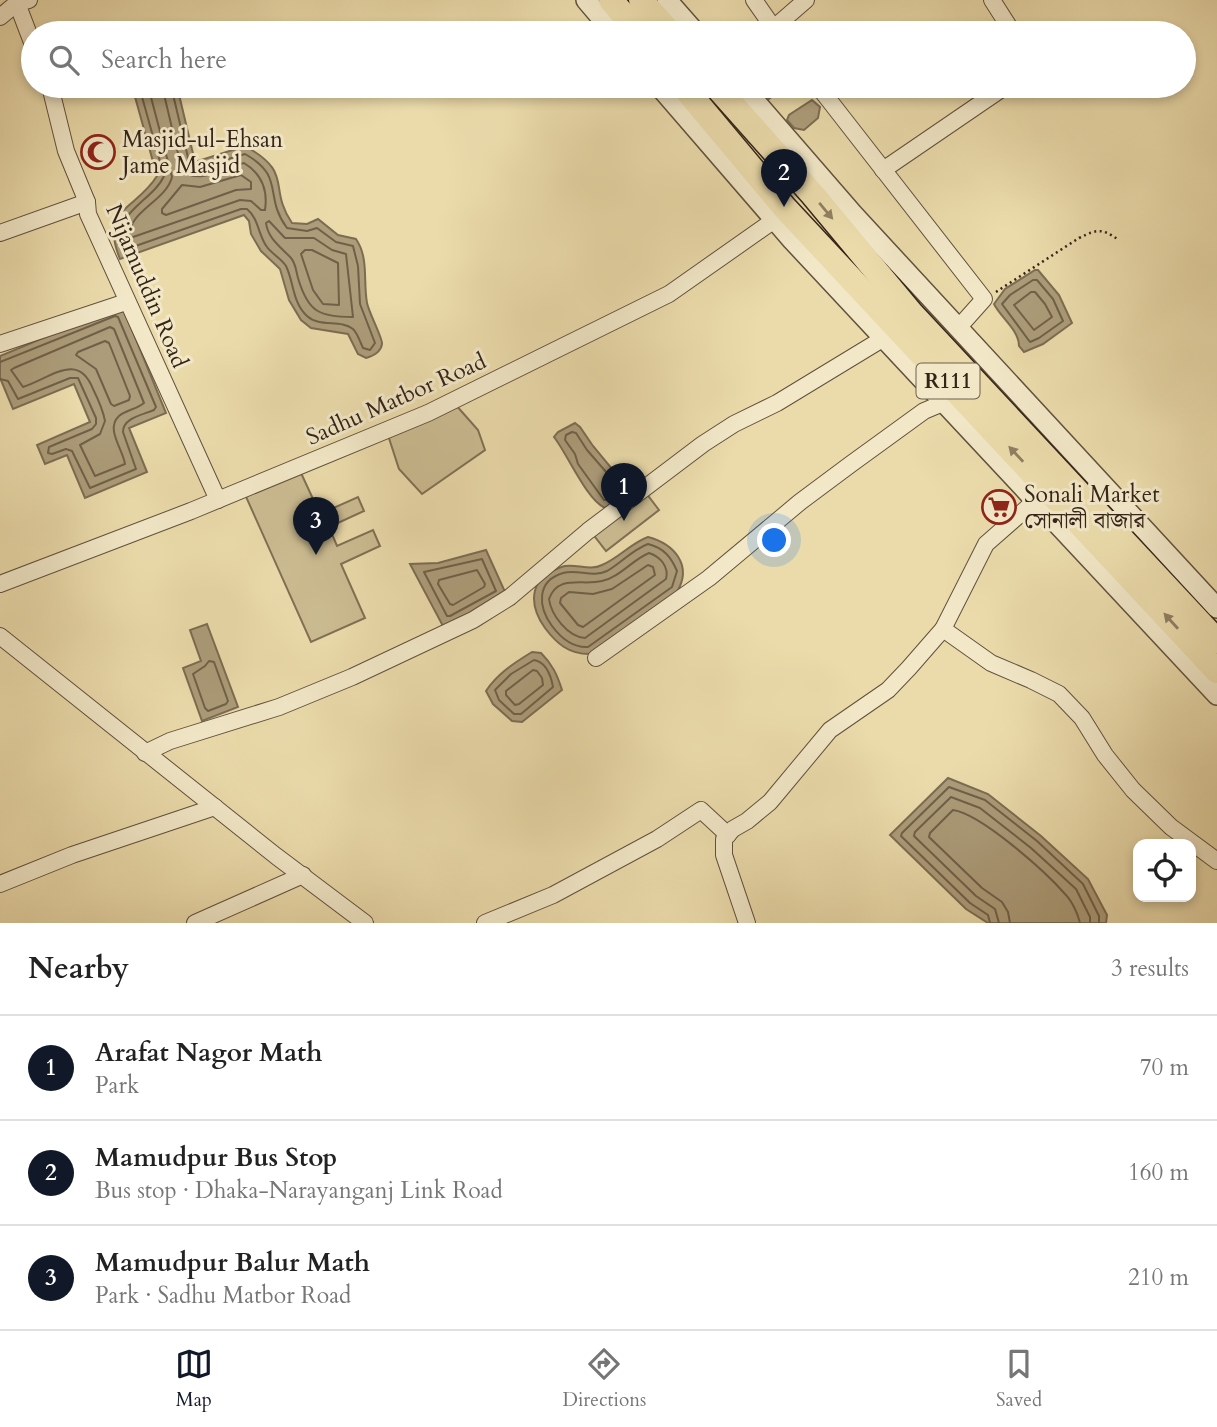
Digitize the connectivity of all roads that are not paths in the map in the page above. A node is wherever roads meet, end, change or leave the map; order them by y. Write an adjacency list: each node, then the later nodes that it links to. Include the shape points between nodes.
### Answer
1 (586, 0): 11 (street)
2 (611, 0): 12 (main road)
3 (641, 0): 13 (main road)
4 (667, 0): 14 (street)
5 (754, 0): 15 (street)
6 (806, 0): 16 (street)
7 (992, 0): 17 (street)
8 (23, 2): 9 (street); 10 (street)
9 (0, 17)
10 (27, 21)
11 (604, 21)
12 (629, 21)
13 (659, 21)
14 (685, 21)
15 (766, 21)
16 (784, 21)
17 (1005, 21)
18 (53, 98): 27 (street, Nijamuddin Road, via 66,151)
19 (670, 98): 28 (street)
20 (692, 98): 28 (main road, R111)
21 (729, 98): 25 (main road, R111)
22 (750, 98): 25 (street)
23 (827, 98): 26 (street)
24 (988, 98): 26 (street)
25 (792, 157): 31 (street); 41 (main road, R111, one-way to 41, via 911,313)
26 (883, 170): 31 (street, via 984,299)
27 (87, 202): 29 (street); 30 (street, Nijamuddin Road)
28 (781, 216): 32 (street); 35 (street, Sadhu Matbor Road, via 669,294 564,347 428,413); 43 (main road, R111, one-way to 28)
29 (0, 233)
30 (126, 302): 33 (street); 35 (street, Nijamuddin Road)
31 (958, 327): 38 (street)
32 (884, 338): 34 (street); 45 (street, via 703,444 510,597 473,620 291,702)
33 (0, 344)
34 (943, 403): 36 (street); 42 (street, via 924,411 861,457 709,578)
35 (218, 500): 37 (street, Sadhu Matbor Road)
36 (1035, 501): 39 (street, via 986,544); 44 (street)
37 (0, 584)
38 (1217, 608)
39 (943, 629): 47 (street, via 888,690 830,730 770,802); 48 (street, via 990,663 1059,694 1082,718 1133,790 1171,827)
40 (0, 636): 45 (street)
41 (1217, 641)
42 (596, 658)
43 (1217, 671)
44 (1217, 695)
45 (145, 753): 46 (street)
46 (215, 807): 49 (street); 50 (street)
47 (727, 835): 53 (street, via 701,810 561,890); 54 (street, via 724,855)
48 (1217, 861)
49 (303, 875): 51 (street); 52 (street)
50 (0, 884)
51 (195, 923)
52 (365, 923)
53 (485, 923)
54 (747, 923)

